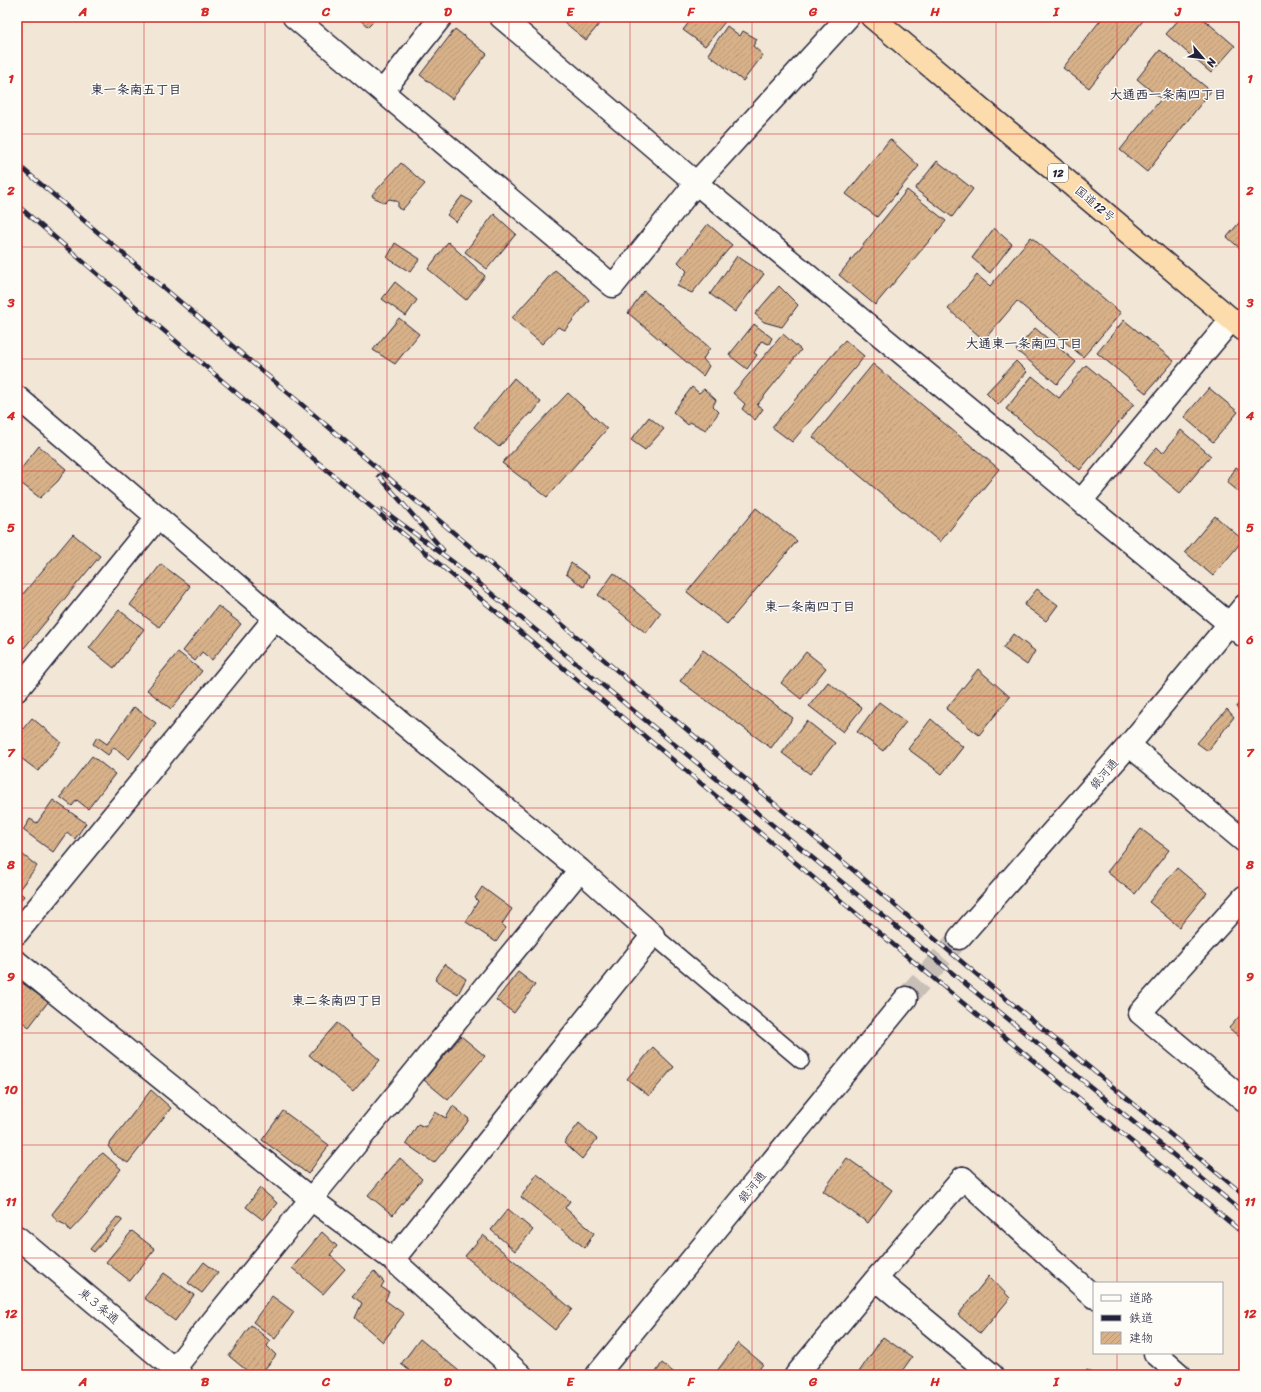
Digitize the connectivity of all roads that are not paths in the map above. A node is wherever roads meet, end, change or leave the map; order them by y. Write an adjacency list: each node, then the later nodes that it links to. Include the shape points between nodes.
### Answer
1 (294, 17): 6 (street)
2 (441, 17): 6 (street)
3 (501, 17): 7 (street)
4 (848, 17): 7 (street)
5 (872, 17): 8 (highway, 国道12号 / 12)
6 (382, 91): 7 (street, via 613,286)
7 (696, 183): 10 (street)
8 (1238, 325): 10 (street)
9 (17, 397): 11 (street)
10 (1081, 501): 14 (street)
11 (158, 518): 13 (street); 15 (street)
12 (1244, 606): 14 (street, 銀河通)
13 (276, 618): 18 (street); 20 (street)
14 (1236, 630): 16 (street, 銀河通)
15 (17, 690)
16 (1129, 745): 17 (street); 22 (street, 銀河通)
17 (1244, 841)
18 (580, 870): 21 (street); 27 (street)
19 (1244, 897): 26 (street, via 1140,1013)
20 (17, 933)
21 (653, 935): 25 (lane); 29 (street)
22 (959, 938)
23 (17, 962): 27 (street)
24 (906, 998): 35 (street, 銀河通)
25 (801, 1060)
26 (1244, 1100)
27 (311, 1199): 29 (street); 33 (street)
28 (17, 1237): 33 (street, 東３条通)
29 (393, 1260): 34 (street)
30 (876, 1279): 31 (street, via 963,1178); 36 (street); 37 (street)
31 (1093, 1297)
32 (1156, 1354): 38 (street)
33 (177, 1372)
34 (521, 1375)
35 (597, 1375)
36 (796, 1375)
37 (992, 1375)
38 (1180, 1375)

